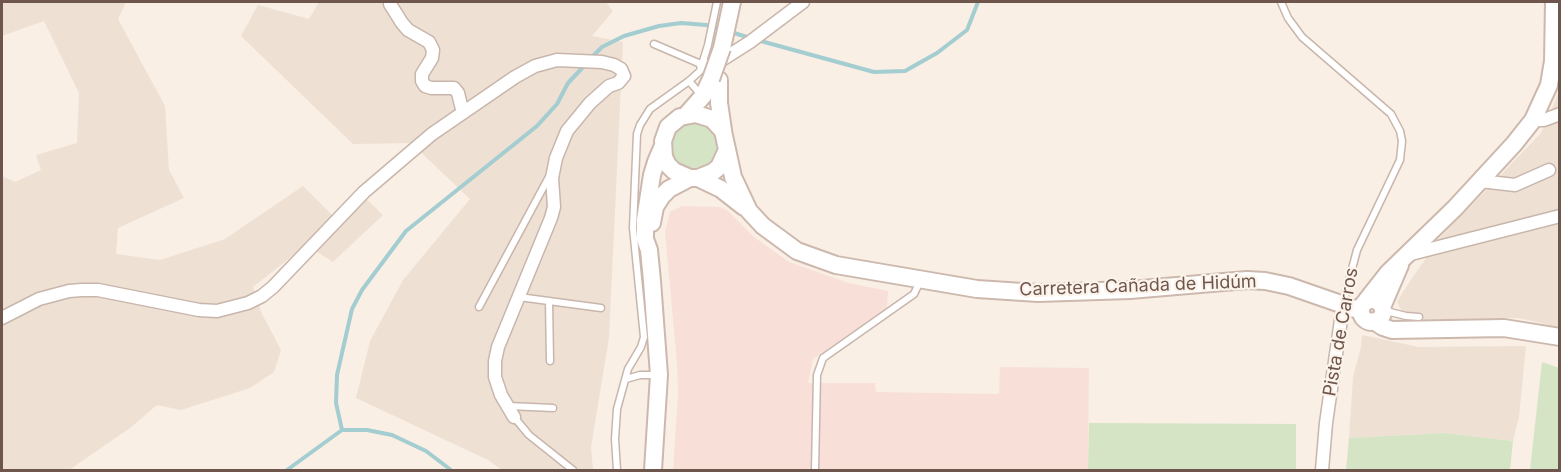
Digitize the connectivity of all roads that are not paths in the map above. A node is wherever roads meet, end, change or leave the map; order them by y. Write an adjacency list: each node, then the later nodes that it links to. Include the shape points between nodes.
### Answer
1 (717, 2): 8 (lane)
2 (732, 2): 8 (street)
3 (803, 2): 9 (street, via 750,42 709,66)
4 (1281, 2): 30 (lane, Pista de Carros, via 1302,37 1391,114 1400,131 1400,160 1357,250)
5 (390, 4): 12 (street, via 408,30 429,42 433,50 422,74 425,86 454,88)
6 (1556, 4): 15 (street, via 1549,85)
7 (654, 44): 9 (lane)
8 (715, 47): 9 (street, bridge)
9 (711, 75): 10 (lane); 11 (street); 16 (street)
10 (689, 81): 11 (lane); 39 (lane, via 650,109 637,134 633,228 644,337)
11 (703, 96): 13 (street)
12 (463, 113): 19 (street, via 515,77 546,62 602,62 621,69 624,76 618,83 590,103 567,131); 35 (street, via 364,192 273,287 248,303 217,311 199,310 82,290 39,299)
13 (687, 114): 16 (street, via 704,115); 17 (street, via 669,127)
14 (1560, 114): 15 (street)
15 (1533, 120): 22 (street)
16 (723, 131): 18 (street)
17 (662, 148): 21 (street, via 674,171); 25 (street, via 647,200 645,239)
18 (726, 152): 21 (street, via 713,172); 23 (street, via 737,189)
19 (554, 168): 28 (street, via 554,207); 31 (lane)
20 (1549, 170): 22 (street, via 1515,185)
21 (694, 178): 23 (street, via 721,189); 25 (street, via 669,189 655,207)
22 (1480, 181): 26 (street)
23 (749, 211): 27 (street, Carretera Cañada de Hidúm, via 779,240 816,259)
24 (1560, 216): 26 (street)
25 (649, 250): 38 (street)
26 (1404, 258): 33 (street, via 1388,273)
27 (921, 280): 30 (street, Carretera Cañada de Hidúm, via 1038,293 1256,280 1289,286); 45 (lane, via 914,294 823,358 817,375)
28 (519, 297): 29 (lane); 41 (street, via 495,361 495,377)
29 (549, 301): 32 (lane); 37 (lane)
30 (1343, 306): 33 (street, Carretera Cañada de Hidúm); 46 (street, Pista de Carros)
31 (479, 307)
32 (601, 308)
33 (1375, 310): 34 (lane); 36 (street, Carretera Cañada de Hidúm, via 1383,327 1392,330 1504,327)
34 (1419, 317)
35 (2, 318)
36 (1560, 337)
37 (550, 361)
38 (659, 375): 39 (lane); 44 (street)
39 (626, 379): 43 (lane, via 617,410)
40 (553, 408): 41 (lane)
41 (511, 411): 42 (lane, via 529,435)
42 (573, 471)
43 (617, 471)
44 (653, 471)
45 (815, 471)
46 (1322, 471)

